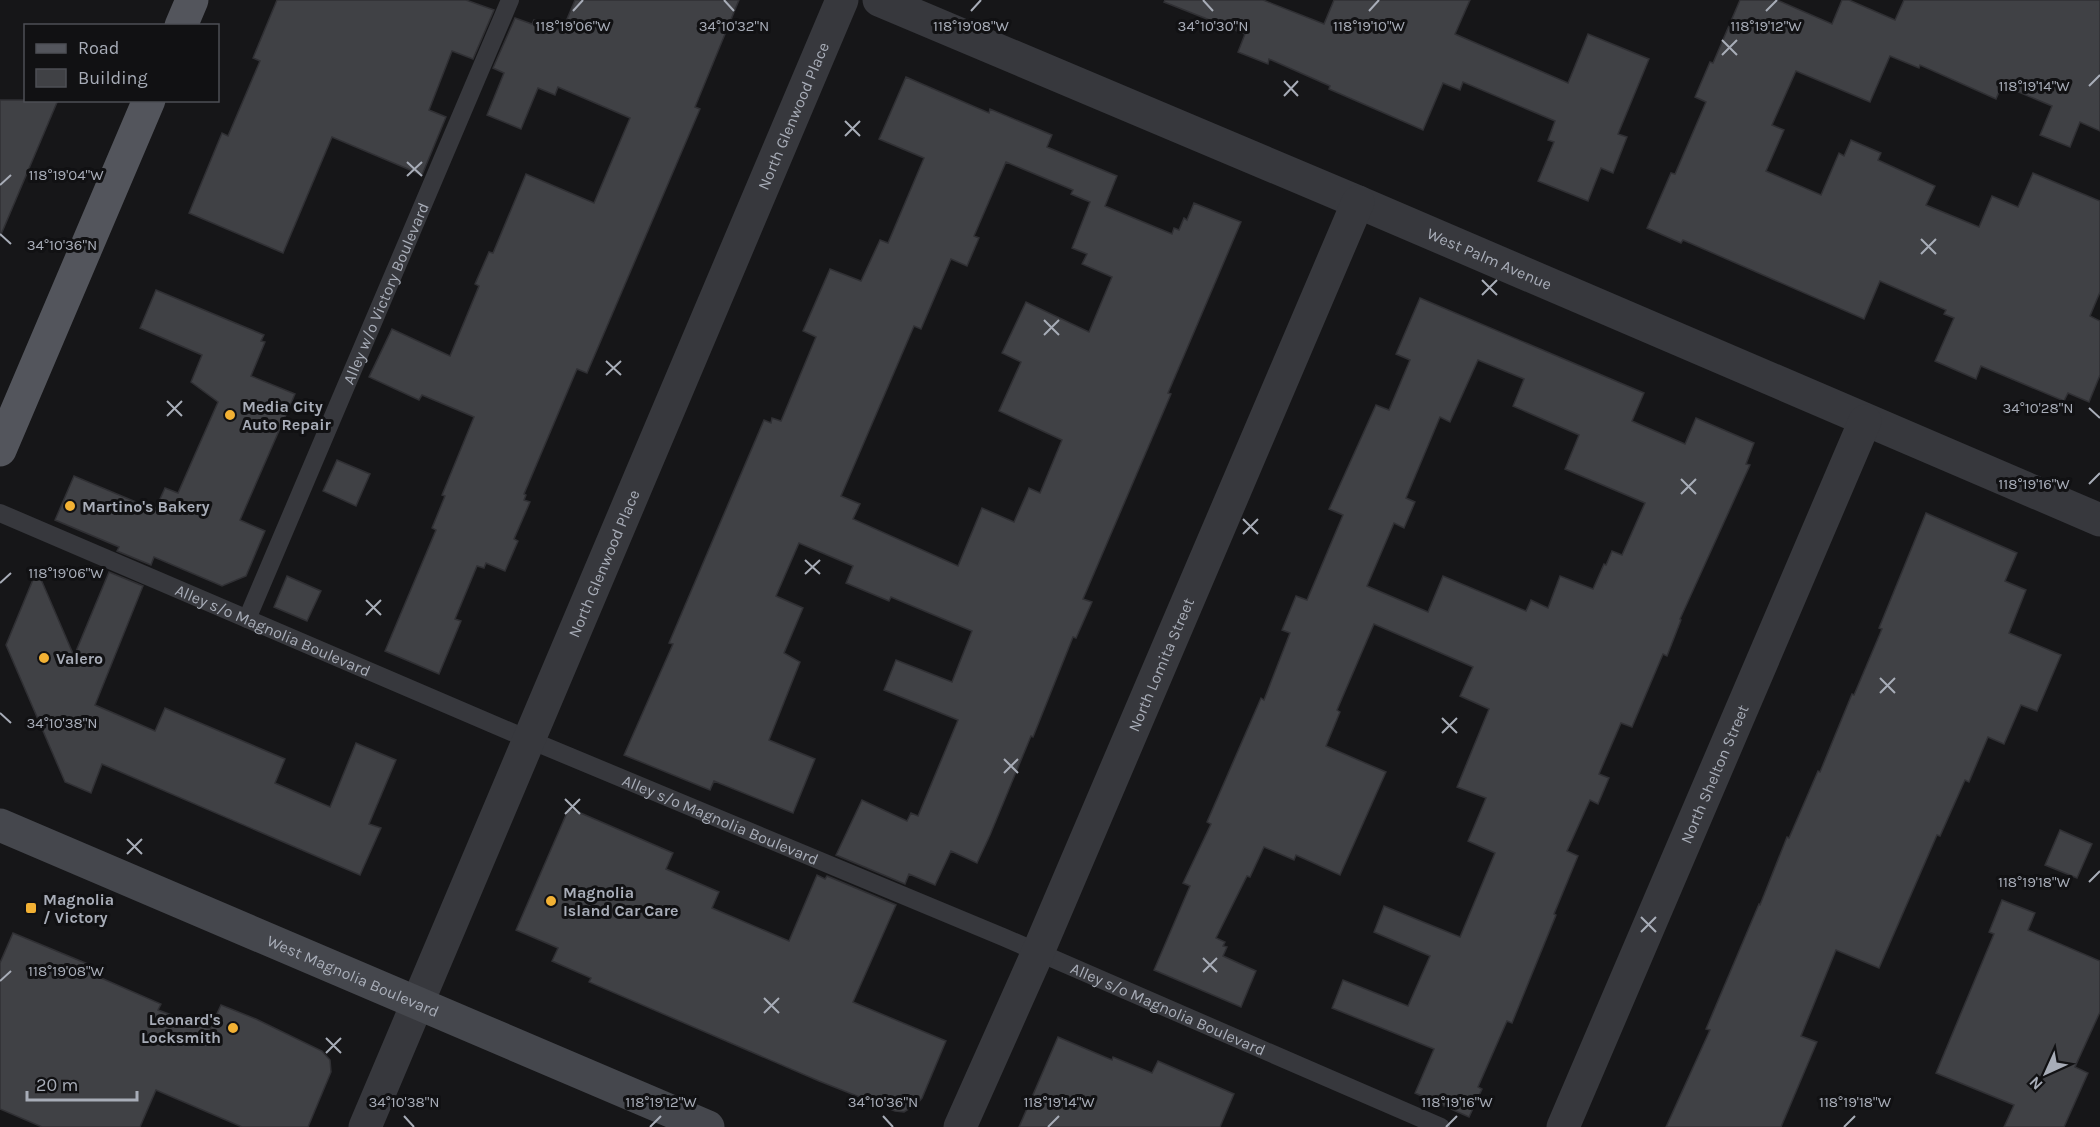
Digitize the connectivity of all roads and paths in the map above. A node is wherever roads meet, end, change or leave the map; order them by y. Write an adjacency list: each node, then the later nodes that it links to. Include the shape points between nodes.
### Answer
1 (192, 0): 5 (main road)
2 (510, 0): 12 (lane, Alley w/o Victory Boulevard)
3 (842, 0): 13 (street, North Glenwood Place)
4 (879, 0): 7 (street, West Palm Avenue)
5 (182, 24)
6 (148, 102): 9 (main road)
7 (1358, 202): 8 (street, West Palm Avenue); 15 (street, North Lomita Street)
8 (1865, 421): 11 (street, West Palm Avenue); 21 (street, North Shelton Street)
9 (0, 450)
10 (0, 513): 12 (lane, Alley s/o Magnolia Boulevard)
11 (2100, 520)
12 (247, 619): 13 (lane, Alley s/o Magnolia Boulevard)
13 (530, 740): 15 (lane, Alley s/o Magnolia Boulevard); 16 (street, North Glenwood Place)
14 (0, 825): 16 (main road, West Magnolia Boulevard)
15 (1038, 952): 19 (street, North Lomita Street); 20 (lane, Alley s/o Magnolia Boulevard)
16 (418, 1004): 17 (street, North Glenwood Place); 18 (main road, West Magnolia Boulevard)
17 (365, 1127)
18 (708, 1127)
19 (960, 1127)
20 (1441, 1127)
21 (1563, 1127)

